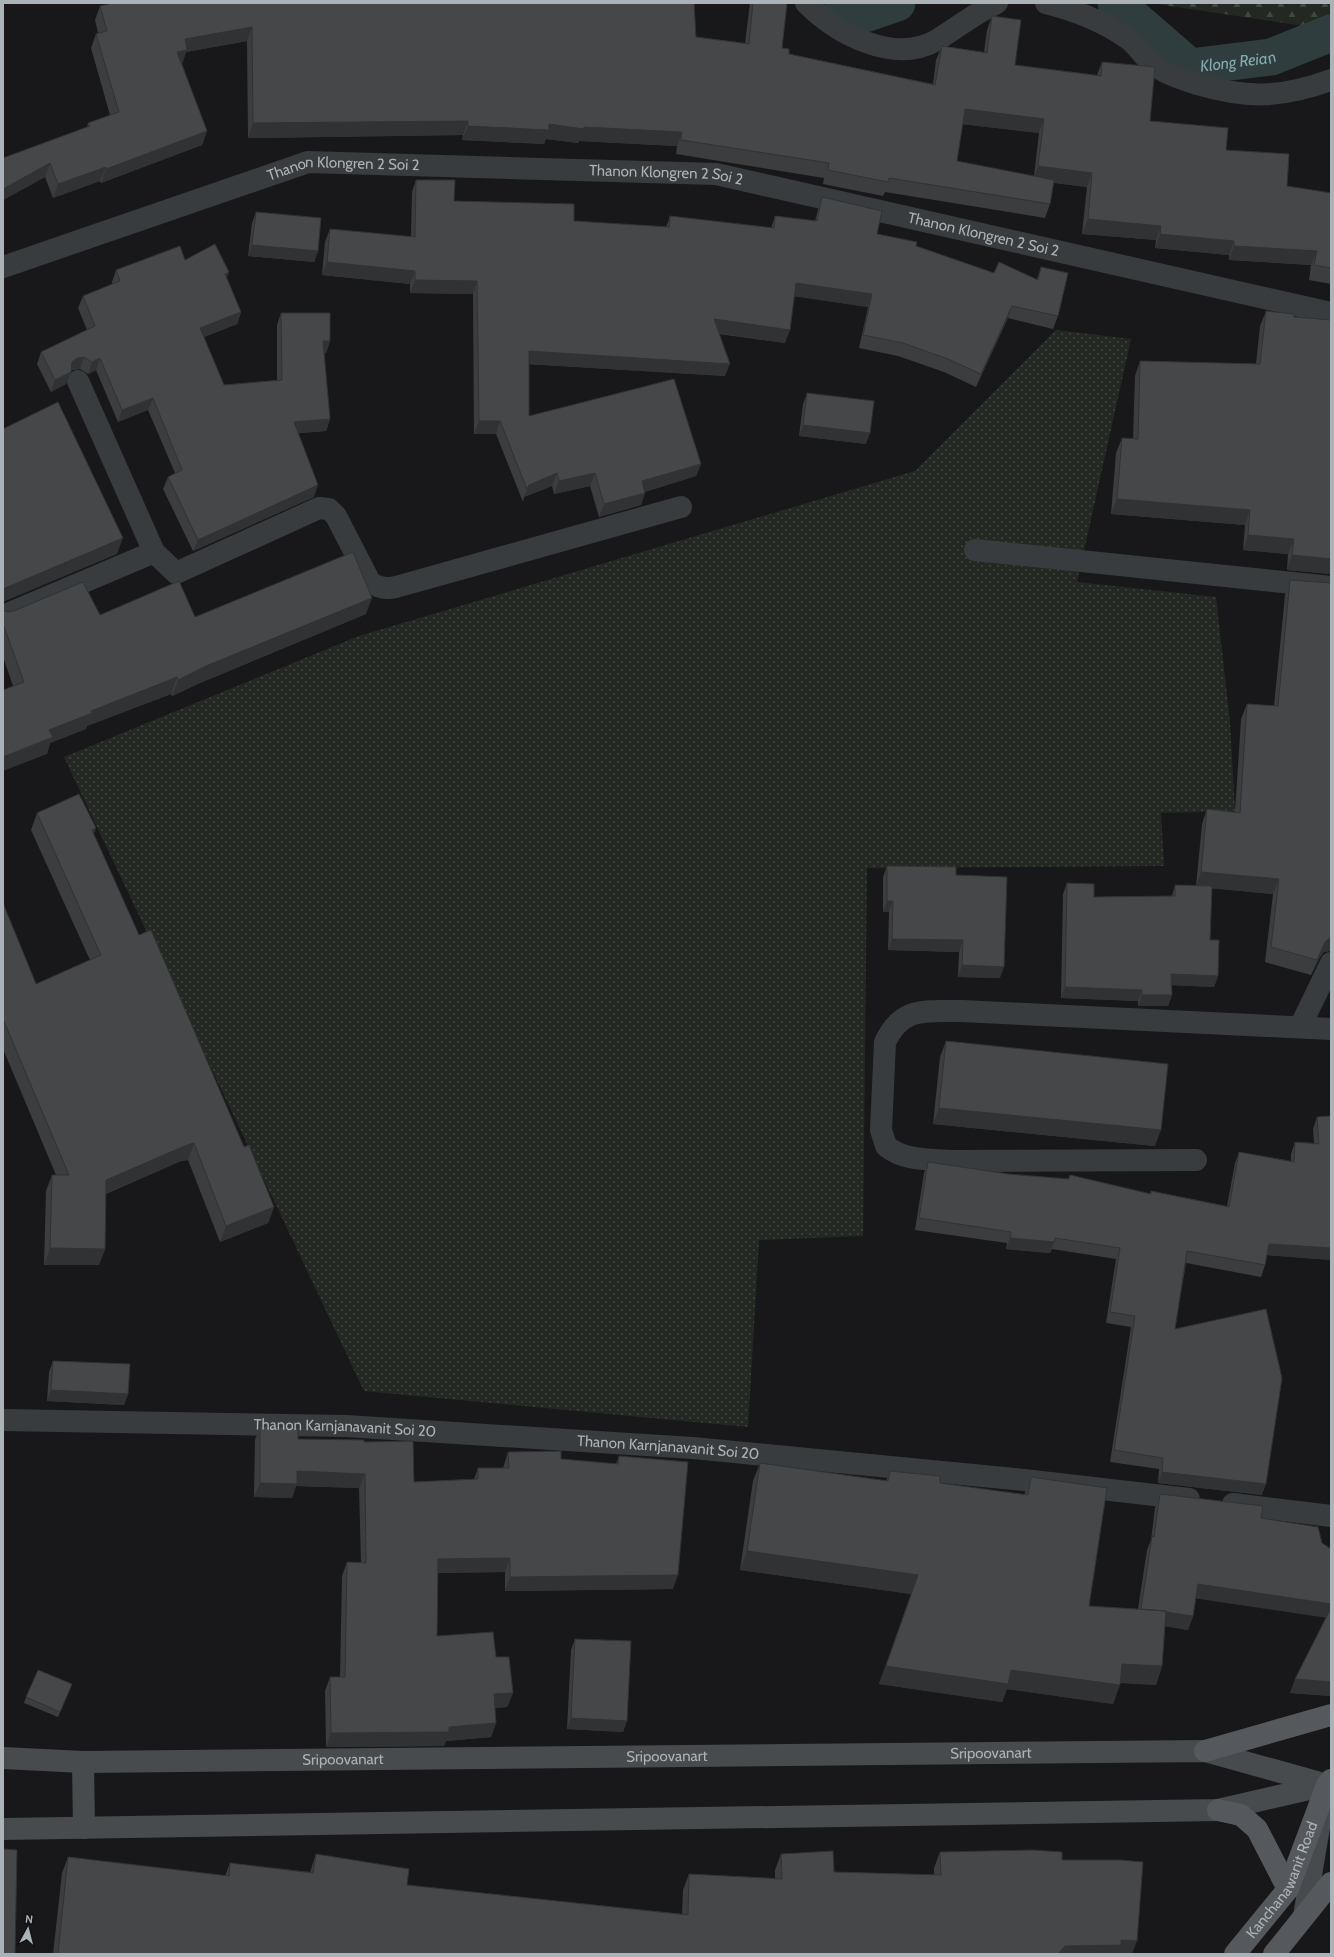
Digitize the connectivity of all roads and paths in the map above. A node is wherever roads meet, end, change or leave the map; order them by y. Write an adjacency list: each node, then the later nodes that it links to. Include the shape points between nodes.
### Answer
1 (806, 3): 2 (street, via 836,27 866,42 907,49 936,40)
2 (997, 3)
3 (1046, 3): 4 (street, via 1087,16 1128,38 1153,64 1178,78 1219,90 1257,96 1284,93)
4 (1331, 80)
5 (3, 267): 6 (street, Thanon Klongren 2 Soi 2, via 308,162 716,174)
6 (1331, 313)
7 (78, 381): 10 (street)
8 (681, 507): 10 (street, via 391,588 378,587 370,582 336,516 324,508 319,508 176,573)
9 (975, 550): 11 (street)
10 (154, 552): 12 (street)
11 (1331, 587)
12 (3, 616)
13 (1331, 963): 14 (street)
14 (1300, 1027): 15 (street); 16 (street, via 962,1011 930,1012 909,1015 901,1020 889,1033 885,1042 881,1130 886,1146 898,1154 951,1161)
15 (1331, 1029)
16 (1196, 1160)
17 (3, 1420): 18 (street, Thanon Karnjanavanit Soi 20, via 346,1426 693,1448 1024,1480)
18 (1331, 1516)
19 (1331, 1716): 20 (main road)
20 (1205, 1751): 22 (main road, Sripoovanart); 23 (main road, Sripoovanart)
21 (3, 1758): 22 (main road, Sripoovanart)
22 (83, 1762): 25 (main road)
23 (1330, 1784): 24 (main road); 28 (main road, Kanchanawanit Road); 29 (main road)
24 (1218, 1810): 25 (main road); 28 (main road, via 1241,1815 1257,1829)
25 (84, 1828): 26 (main road)
26 (3, 1829)
27 (1331, 1883): 29 (main road, Kanchanawanit Road)
28 (1288, 1889): 30 (main road, Kanchanawanit Road)
29 (1304, 1916): 31 (main road, Kanchanawanit Road)
30 (1235, 1954)
31 (1274, 1954)

